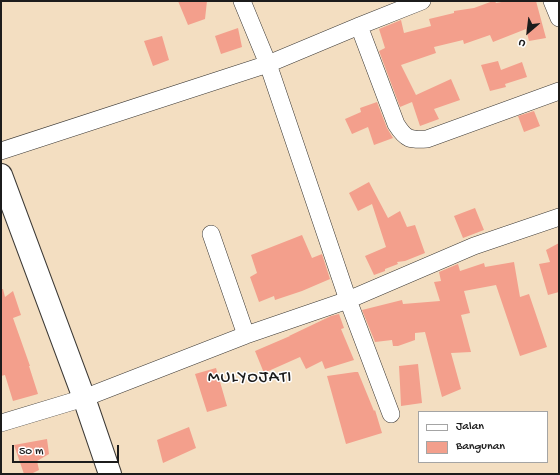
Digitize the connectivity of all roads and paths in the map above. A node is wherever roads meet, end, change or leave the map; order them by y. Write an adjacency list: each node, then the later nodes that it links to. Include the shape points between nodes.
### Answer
1 (242, 1): 6 (street)
2 (422, 1): 5 (street)
3 (552, 1): 4 (street)
4 (559, 18)
5 (359, 26): 6 (street); 7 (street, via 396,124 403,135 412,140 427,140)
6 (268, 64): 8 (street); 12 (street)
7 (559, 91)
8 (1, 151)
9 (1, 174): 14 (street)
10 (559, 216): 12 (street, via 474,246)
11 (211, 234): 13 (street)
12 (348, 300): 13 (street); 15 (street)
13 (246, 335): 14 (street)
14 (84, 398): 16 (street); 17 (street)
15 (391, 414)
16 (1, 422)
17 (110, 474)

